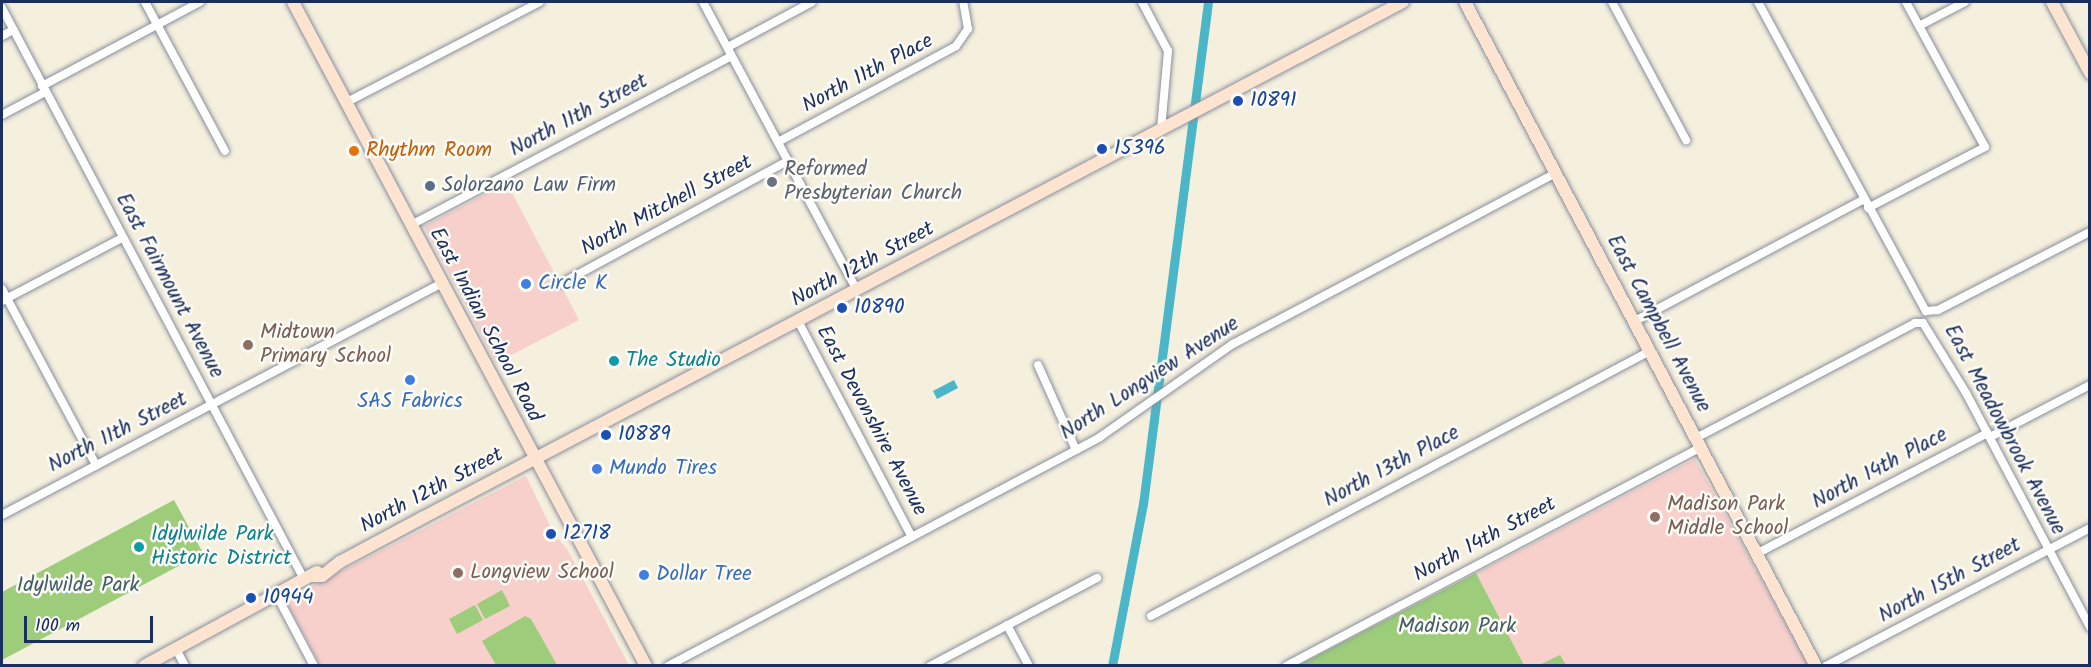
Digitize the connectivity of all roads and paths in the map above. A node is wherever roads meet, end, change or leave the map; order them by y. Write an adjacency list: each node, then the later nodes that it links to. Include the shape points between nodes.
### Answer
1 (145, 2): 17 (street)
2 (200, 2): 17 (street)
3 (292, 2): 24 (street, East Indian School Road)
4 (540, 2): 24 (street)
5 (703, 2): 21 (street)
6 (813, 2): 21 (street, North 11th Street)
7 (963, 2): 28 (street, North 11th Place, via 968,29 948,52)
8 (1142, 2): 26 (street, via 1168,51)
9 (1403, 2): 26 (street, North 12th Street)
10 (1465, 2): 31 (street, East Campbell Avenue)
11 (1612, 2): 27 (street)
12 (1758, 2): 32 (street, East Meadowbrook Avenue)
13 (1906, 2): 18 (street)
14 (1965, 2): 18 (street)
15 (2052, 2): 22 (street)
16 (2, 8): 19 (street, East Fairmount Avenue)
17 (157, 24): 23 (street); 29 (street)
18 (1919, 26): 32 (street, via 1985,147)
19 (13, 30): 20 (street); 23 (street, East Fairmount Avenue)
20 (2, 36)
21 (729, 52): 28 (street); 33 (street, North 11th Street)
22 (2090, 73)
23 (44, 89): 25 (street); 35 (street, East Fairmount Avenue)
24 (346, 102): 33 (street, East Indian School Road)
25 (2, 115)
26 (1161, 129): 39 (street, North 12th Street)
27 (1686, 140)
28 (778, 142): 30 (street)
29 (225, 151)
30 (788, 161): 37 (street, North Mitchell Street); 39 (street)
31 (1556, 173): 42 (street, East Campbell Avenue); 50 (street, North Longview Avenue, via 1233,344)
32 (1866, 204): 34 (street, East Meadowbrook Avenue, via 1921,307 1938,310); 42 (street)
33 (411, 225): 36 (street, East Indian School Road)
34 (2090, 232)
35 (122, 238): 40 (street); 47 (street, East Fairmount Avenue)
36 (442, 283): 47 (street, North 11th Street); 51 (street, East Indian School Road)
37 (562, 283)
38 (2, 288): 40 (street)
39 (857, 290): 41 (street, North 12th Street)
40 (4, 300): 52 (street)
41 (798, 321): 51 (street, North 12th Street); 55 (street, East Devonshire Avenue)
42 (1635, 321): 44 (street, East Campbell Avenue)
43 (1915, 323): 48 (street, East Meadowbrook Avenue, via 1923,323 1932,332); 49 (street, North 14th Street)
44 (1650, 351): 49 (street, East Campbell Avenue); 61 (street, North 13th Place)
45 (1038, 365): 50 (street)
46 (2090, 385): 48 (street, North 14th Place)
47 (212, 405): 52 (street, North 11th Street); 59 (street, East Fairmount Avenue)
48 (1989, 435): 56 (street, East Meadowbrook Avenue); 57 (street, North 14th Place)
49 (1699, 442): 57 (street, East Campbell Avenue); 72 (street, North 14th Street)
50 (1076, 450): 55 (street, North Longview Avenue)
51 (534, 459): 59 (street, North 12th Street, via 340,562 321,567); 68 (street, East Indian School Road)
52 (96, 465): 53 (street, North 11th Street)
53 (2, 515)
54 (2090, 528): 56 (street, North 15th Street)
55 (912, 537): 69 (street, North Longview Avenue)
56 (2048, 549): 63 (street, East Meadowbrook Avenue); 74 (street, North 15th Street)
57 (1758, 553): 73 (street, East Campbell Avenue)
58 (1097, 578): 62 (street)
59 (309, 579): 60 (street, North 12th Street)
60 (277, 596): 64 (street, North 12th Street); 67 (street)
61 (1151, 616)
62 (1007, 625): 70 (street); 71 (street)
63 (2090, 627)
64 (176, 649): 65 (street, North 12th Street); 66 (street)
65 (144, 666)
66 (185, 666)
67 (314, 666)
68 (646, 666)
69 (668, 666)
70 (930, 666)
71 (1029, 666)
72 (1286, 666)
73 (1816, 666)
74 (1826, 666)

